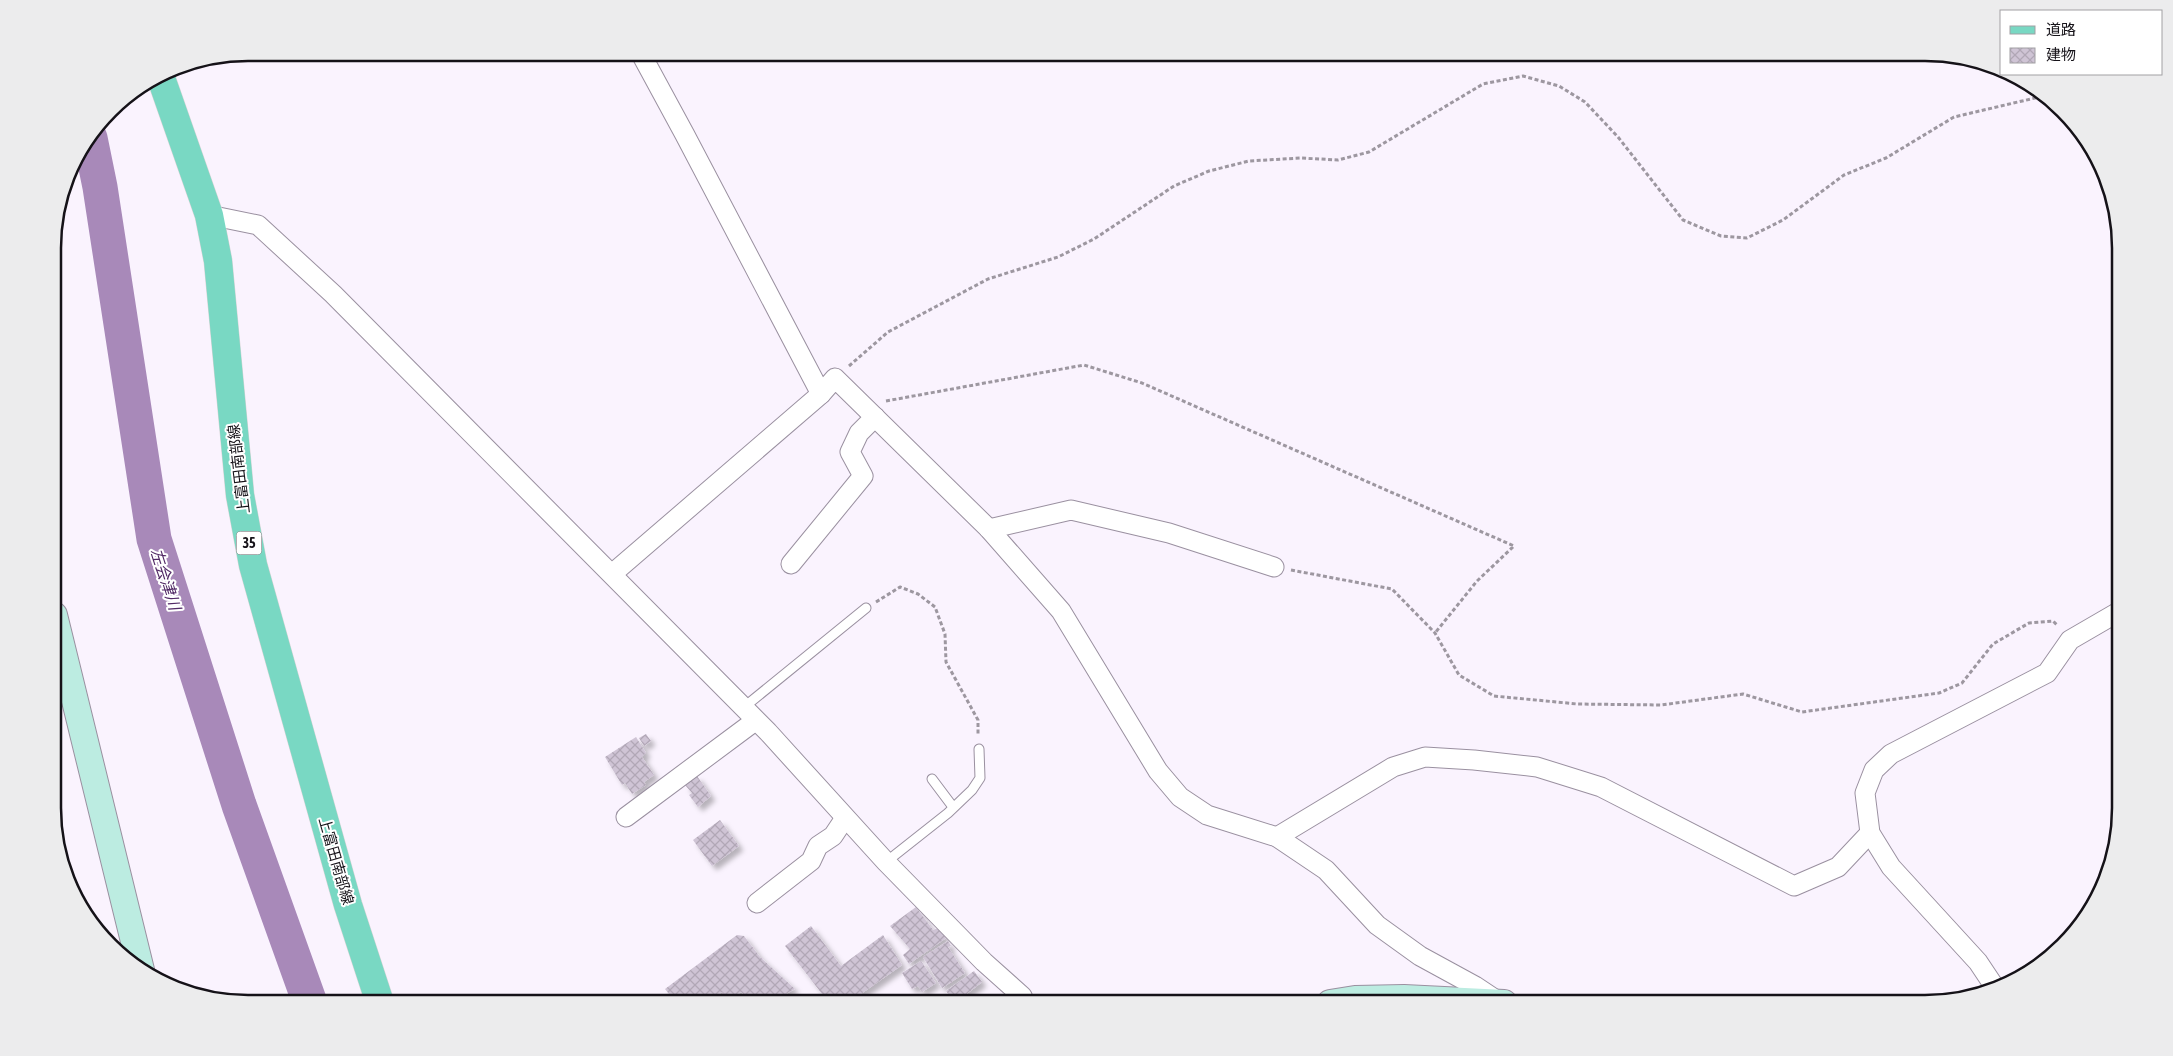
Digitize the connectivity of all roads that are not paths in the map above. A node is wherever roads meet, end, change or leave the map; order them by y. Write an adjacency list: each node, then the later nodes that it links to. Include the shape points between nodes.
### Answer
1 (645, 61): 4 (street)
2 (163, 82): 3 (main road, 上富田南部線 / 35)
3 (209, 216): 9 (street, via 258,225 333,294); 25 (main road, 上富田南部線 / 35, via 218,261 240,495 253,565 348,906)
4 (821, 394): 5 (street, via 836,378); 9 (street)
5 (869, 411): 6 (street); 7 (street, via 850,452 863,476)
6 (989, 529): 8 (street, via 1070,510 1169,533); 20 (street, via 1062,611 1158,770 1180,797 1207,815)
7 (791, 564)
8 (1274, 567)
9 (612, 574): 13 (street)
10 (866, 608): 13 (lane)
11 (2112, 615): 19 (street, via 2070,640 2047,673 1891,754 1874,770 1865,793)
12 (61, 643): 23 (street)
13 (749, 714): 17 (street); 18 (street)
14 (979, 749): 16 (lane, via 980,778 972,790)
15 (932, 779): 16 (lane)
16 (952, 807): 21 (lane)
17 (626, 817)
18 (845, 818): 21 (street); 22 (street, via 832,836 818,846 811,861)
19 (1870, 833): 20 (street, via 1838,867 1794,886 1601,787 1536,767 1425,757 1393,767); 24 (street, via 1891,867 1978,962)
20 (1277, 837): 27 (street, via 1326,870 1378,925 1420,956)
21 (886, 862): 26 (street)
22 (757, 903)
23 (139, 960)
24 (1992, 983)
25 (377, 995)
26 (1021, 995)
27 (1489, 995)

